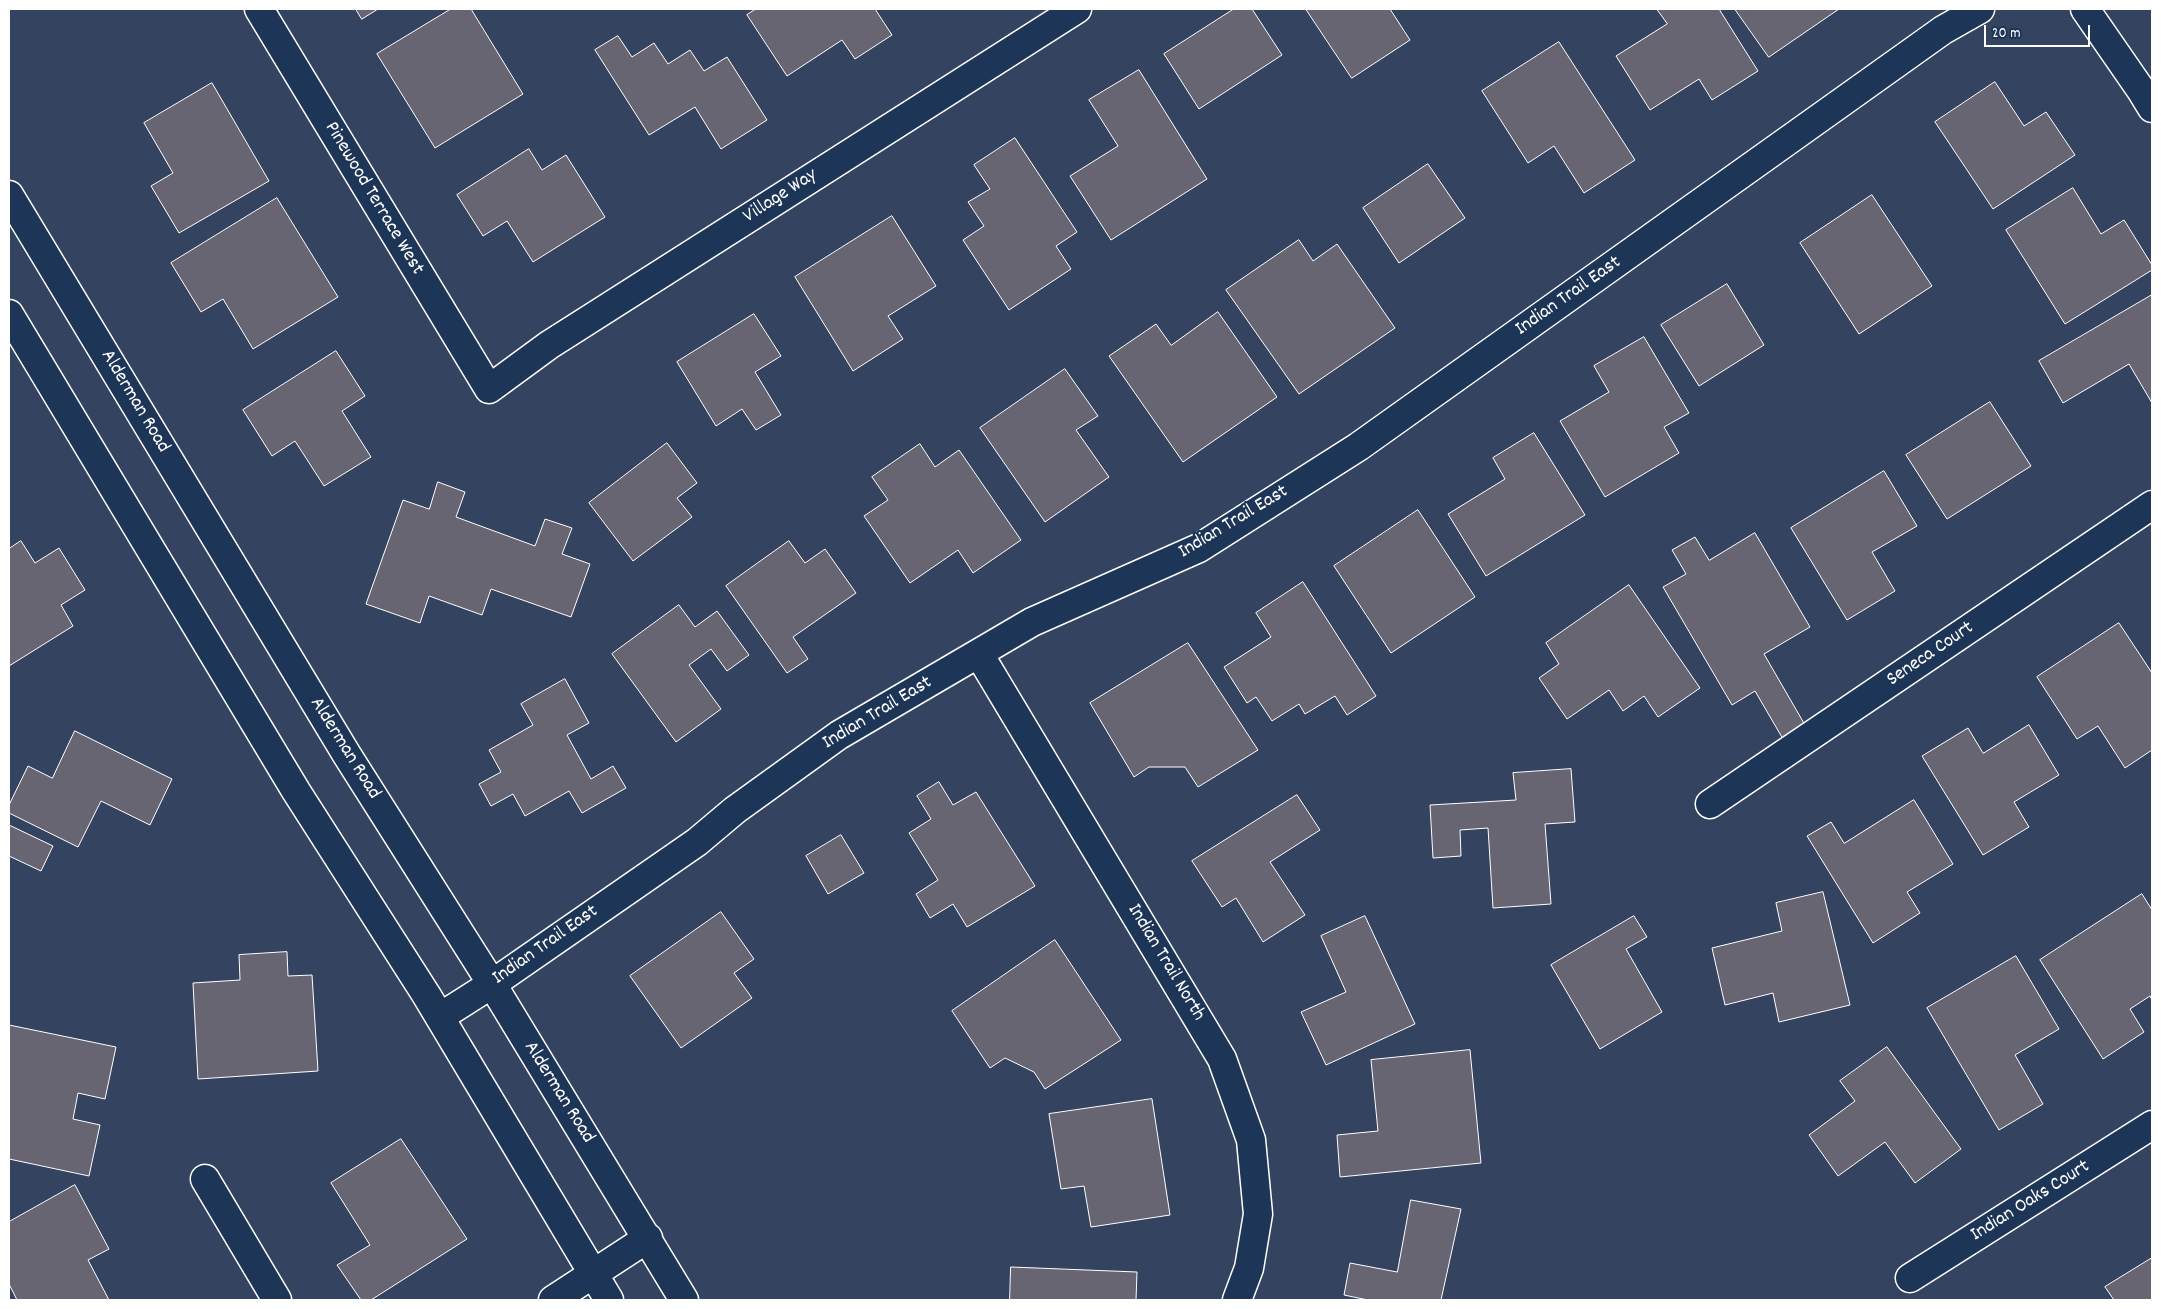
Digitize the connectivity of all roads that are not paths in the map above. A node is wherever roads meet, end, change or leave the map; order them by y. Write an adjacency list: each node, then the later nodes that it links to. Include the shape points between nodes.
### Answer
1 (259, 9): 8 (street, Pinewood Terrace West)
2 (1076, 9): 8 (street, Village Way, via 549,345)
3 (1980, 9): 10 (street, Indian Trail East, via 1943,30 1358,447 1199,548 1032,622)
4 (2085, 9): 5 (street)
5 (2152, 108)
6 (9, 195): 12 (street, Alderman Road, via 347,755)
7 (9, 314): 13 (street, via 296,792)
8 (489, 390)
9 (2152, 505): 11 (street, Seneca Court)
10 (979, 654): 12 (street, Indian Trail East, via 839,735 735,810 697,842); 23 (street, Indian Trail North, via 1222,1059 1251,1140 1258,1214 1249,1268)
11 (1710, 804)
12 (492, 984): 13 (street, Indian Trail East); 16 (street, Alderman Road)
13 (440, 1017): 17 (street)
14 (2152, 1126): 18 (street, Indian Oaks Court)
15 (204, 1179): 19 (street)
16 (648, 1238): 17 (street); 22 (street, Alderman Road)
17 (593, 1272): 20 (street); 21 (street)
18 (1910, 1278)
19 (277, 1300)
20 (553, 1300)
21 (610, 1300)
22 (684, 1300)
23 (1237, 1300)

